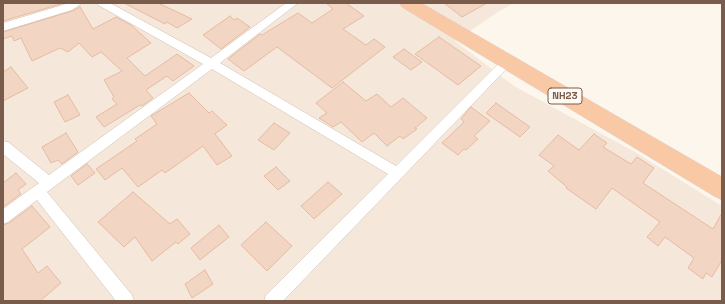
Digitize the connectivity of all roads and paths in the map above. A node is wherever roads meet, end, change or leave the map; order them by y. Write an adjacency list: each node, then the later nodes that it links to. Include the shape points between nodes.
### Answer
1 (77, 3): 5 (street)
2 (102, 3): 7 (street)
3 (293, 3): 7 (street)
4 (408, 3): 6 (highway, NH23)
5 (3, 27)
6 (507, 62): 9 (street); 11 (highway, NH23)
7 (211, 63): 9 (street); 10 (street)
8 (3, 146): 10 (street)
9 (397, 174): 14 (street)
10 (44, 187): 12 (street); 13 (street)
11 (722, 189)
12 (3, 217)
13 (126, 301)
14 (272, 301)

